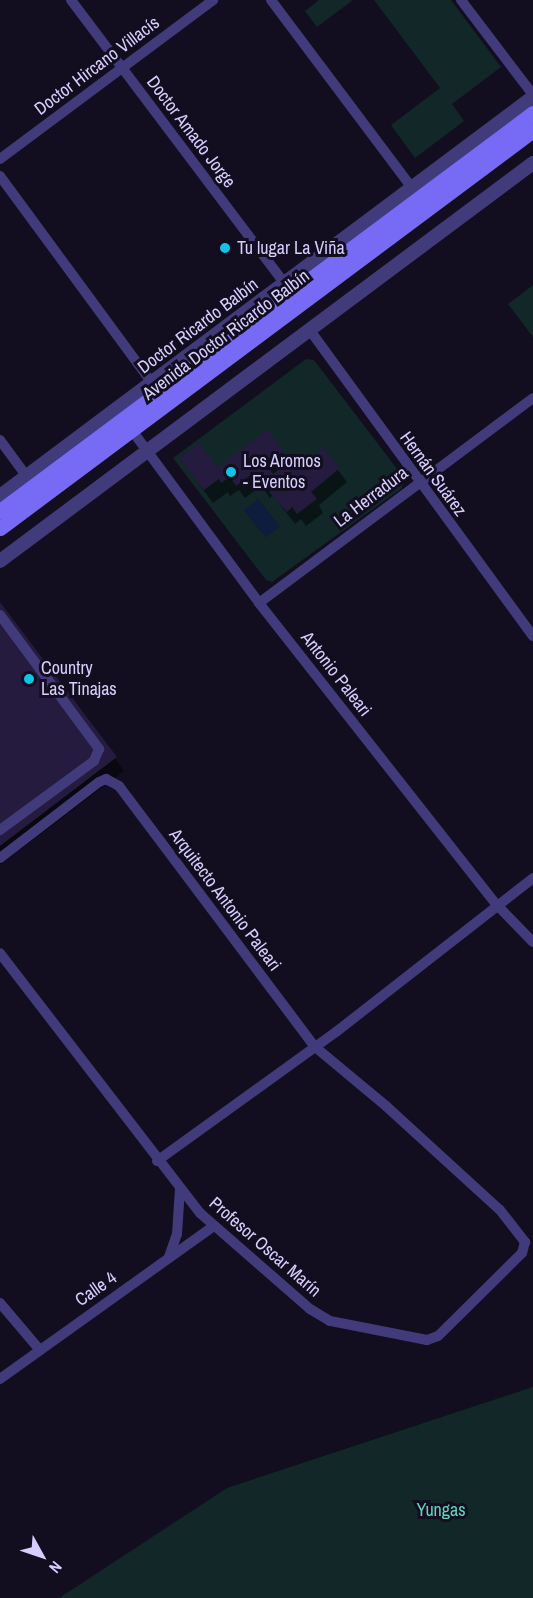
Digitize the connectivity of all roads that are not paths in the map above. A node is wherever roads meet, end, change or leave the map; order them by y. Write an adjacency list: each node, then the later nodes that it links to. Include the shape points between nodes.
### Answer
1 (71, 0): 5 (street, Doctor Amado Jorge)
2 (213, 0): 5 (street, Doctor Hircano Villacís)
3 (271, 0): 12 (street)
4 (461, 0): 6 (street)
5 (122, 68): 9 (street, Doctor Hircano Villacís); 13 (street, Doctor Amado Jorge)
6 (533, 96): 12 (street, Doctor Ricardo Balbín)
7 (533, 113): 17 (main road, Avenida Doctor Ricardo Balbín)
8 (533, 130): 17 (main road, Avenida Doctor Ricardo Balbín)
9 (0, 159)
10 (533, 163): 14 (street)
11 (0, 176): 15 (street)
12 (412, 188): 13 (street, Doctor Ricardo Balbín)
13 (284, 284): 15 (street, Doctor Ricardo Balbín)
14 (309, 329): 19 (street); 20 (street, Hernán Suárez)
15 (153, 383): 21 (street, Doctor Ricardo Balbín)
16 (533, 398): 20 (street, La Herradura)
17 (128, 424): 19 (street, Antonio Paleari); 21 (main road, Avenida Doctor Ricardo Balbín)
18 (0, 440): 21 (street)
19 (147, 450): 25 (street); 26 (street, Antonio Paleari)
20 (418, 482): 26 (street, La Herradura); 28 (street, Hernán Suárez)
21 (35, 486): 22 (street, Doctor Ricardo Balbín); 23 (main road, Avenida Doctor Ricardo Balbín); 24 (main road, Avenida Doctor Ricardo Balbín)
22 (0, 496)
23 (0, 511)
24 (0, 528)
25 (0, 561)
26 (259, 603): 32 (street, Antonio Paleari)
27 (0, 615): 29 (street, via 99,749 94,761)
28 (533, 636)
29 (0, 831)
30 (0, 858): 35 (street, Arquitecto Antonio Paleari, via 106,779 119,786)
31 (533, 878): 32 (street)
32 (496, 904): 33 (street, Antonio Paleari); 35 (street)
33 (533, 942)
34 (0, 953): 36 (street, Profesor Oscar Marín)
35 (314, 1046): 36 (street); 39 (street, Arquitecto Antonio Paleari, via 500,1210 525,1242)
36 (157, 1161): 37 (street, Profesor Oscar Marín)
37 (180, 1189): 38 (street, Profesor Oscar Marín); 40 (street, via 179,1224)
38 (212, 1227): 39 (street, Profesor Oscar Marín, via 310,1309 330,1321 410,1339 438,1336); 40 (street, Calle 4)
39 (522, 1253)
40 (169, 1257): 42 (street, Calle 4)
41 (0, 1303): 42 (street)
42 (39, 1349): 43 (street, Calle 4)
43 (0, 1379)

